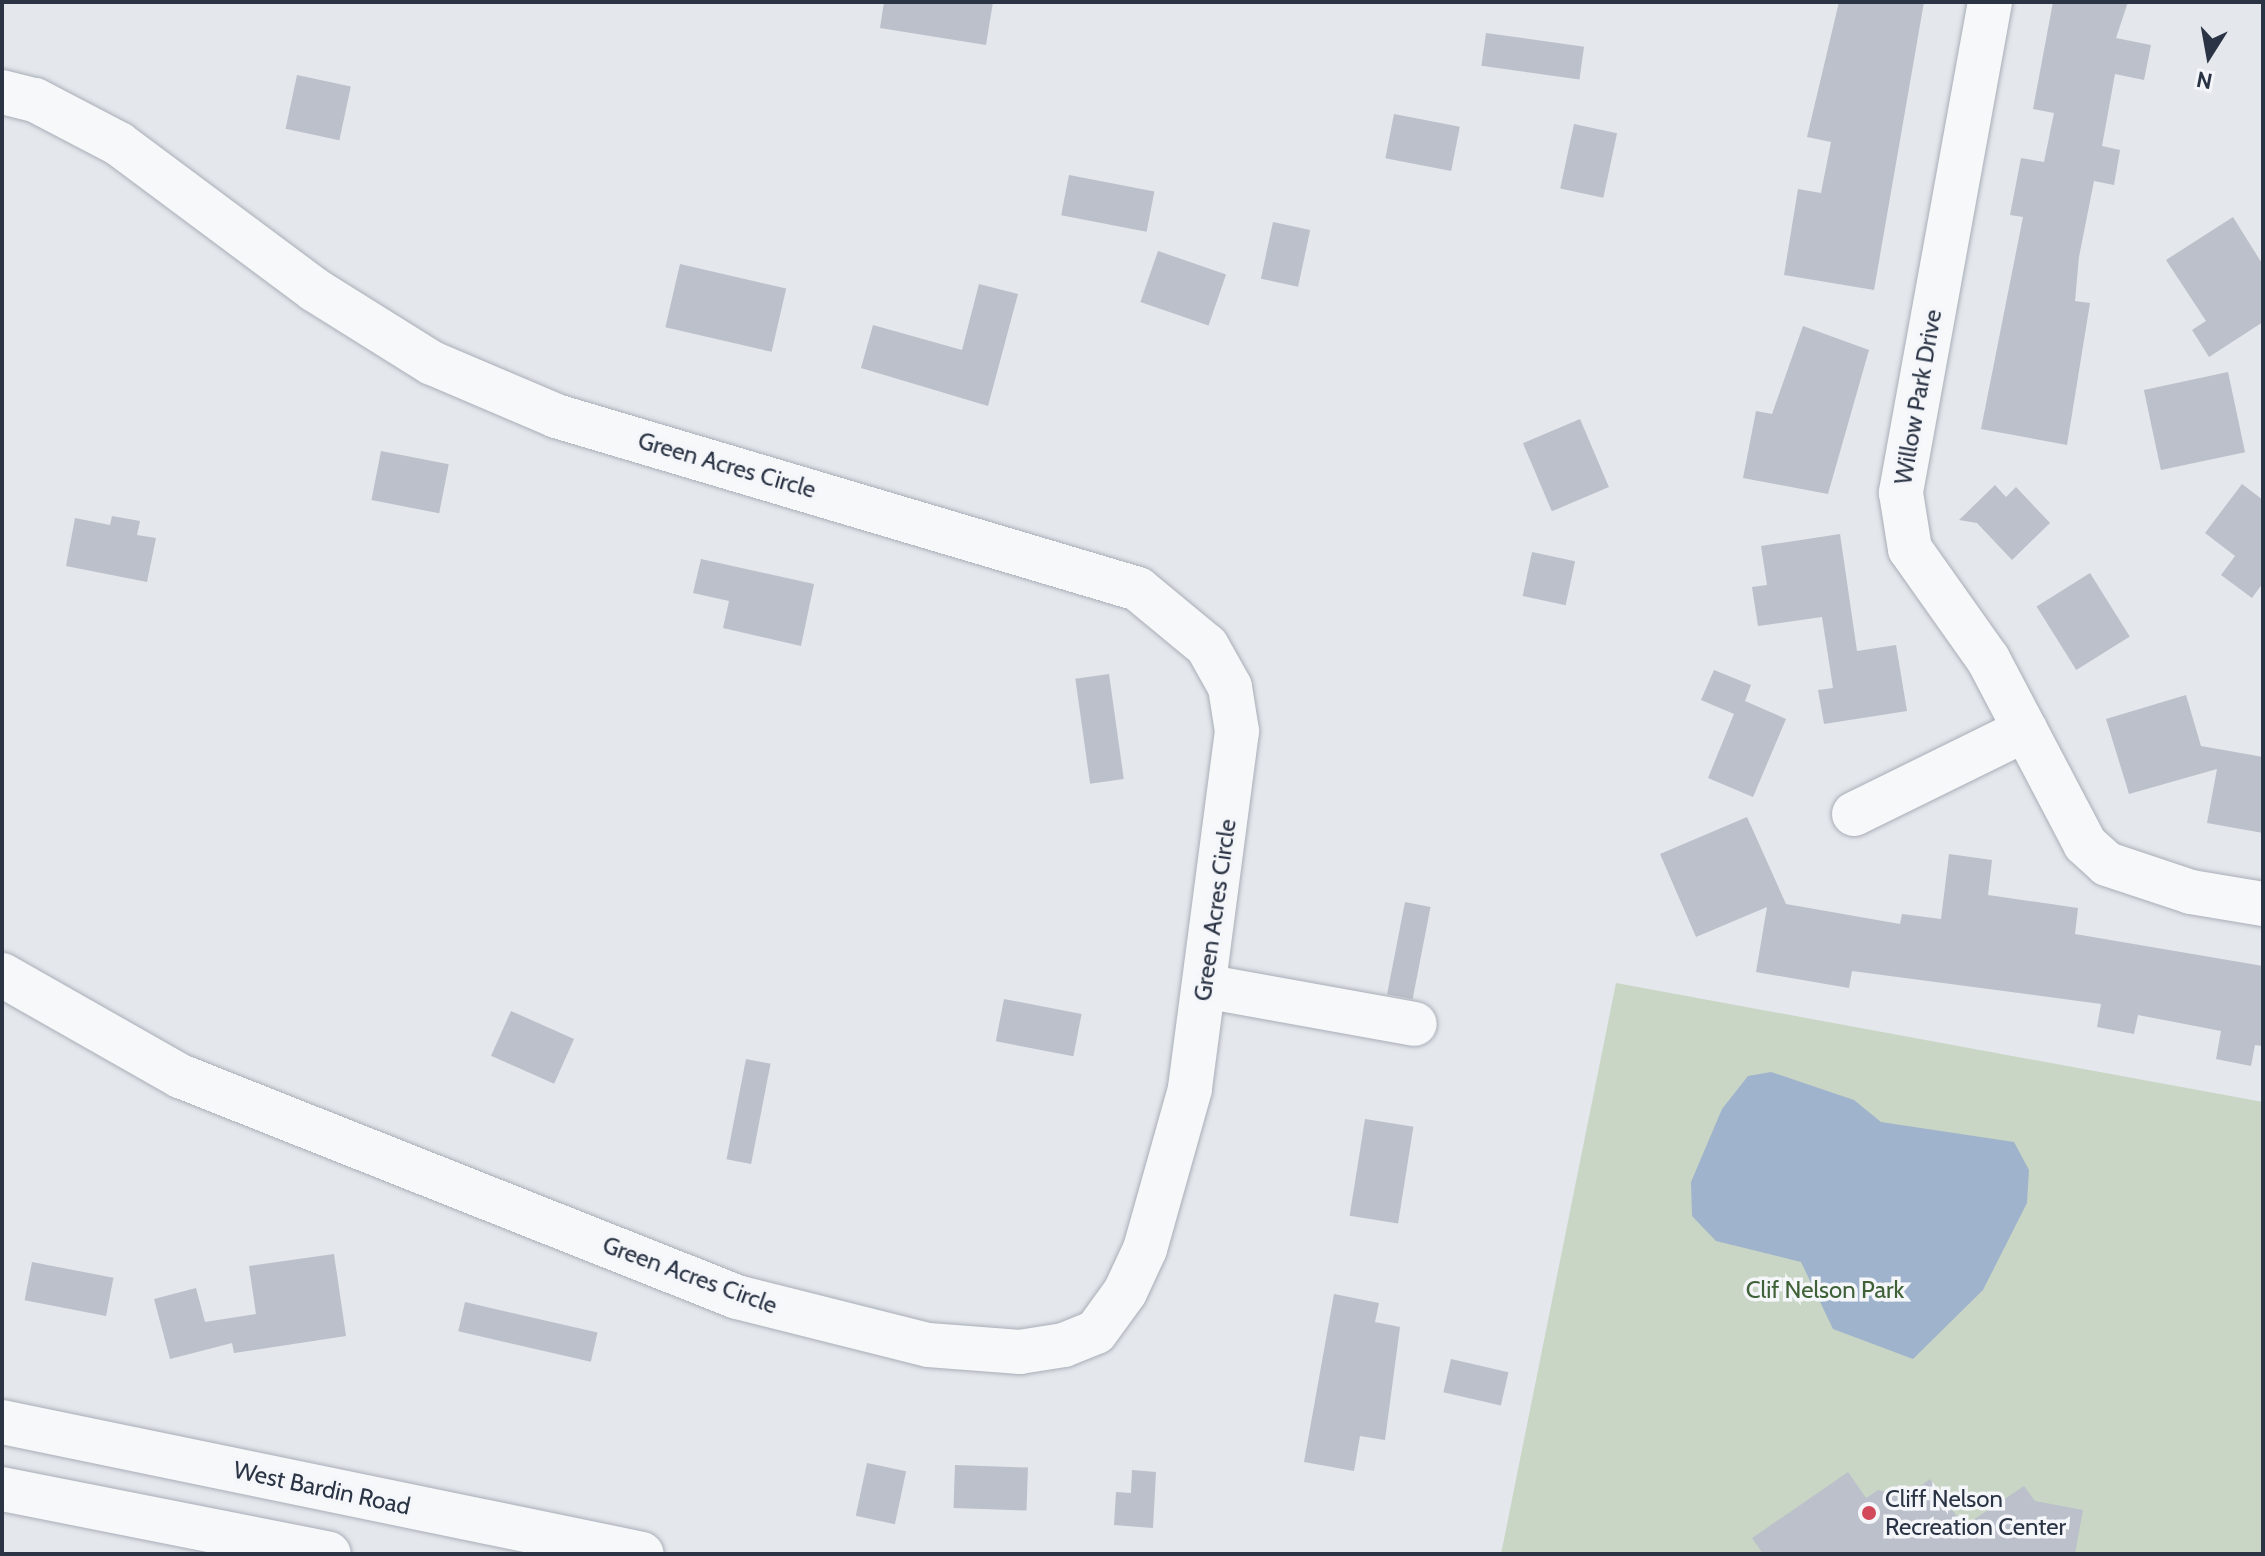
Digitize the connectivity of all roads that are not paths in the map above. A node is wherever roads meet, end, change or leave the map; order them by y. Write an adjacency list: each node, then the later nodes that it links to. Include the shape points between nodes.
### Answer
1 (1990, 2): 3 (street, Willow Park Drive, via 1901,493 1910,549 1988,659)
2 (2, 92): 7 (street, Green Acres Circle, via 35,100 119,144 315,290 432,363 556,416 1098,574 1175,612 1207,646 1230,687 1237,731)
3 (2025, 730): 4 (street); 5 (street, Willow Park Drive, via 2085,844 2107,864 2191,892)
4 (1854, 814)
5 (2263, 904)
6 (2, 975): 7 (street, Green Acres Circle, via 180,1076 737,1297 928,1345 1020,1352 1096,1332 1125,1292 1145,1249 1190,1089)
7 (1204, 986): 8 (street)
8 (1415, 1024)
9 (2, 1422): 12 (street, West Bardin Road)
10 (2, 1489): 11 (street)
11 (329, 1554)
12 (642, 1554)

